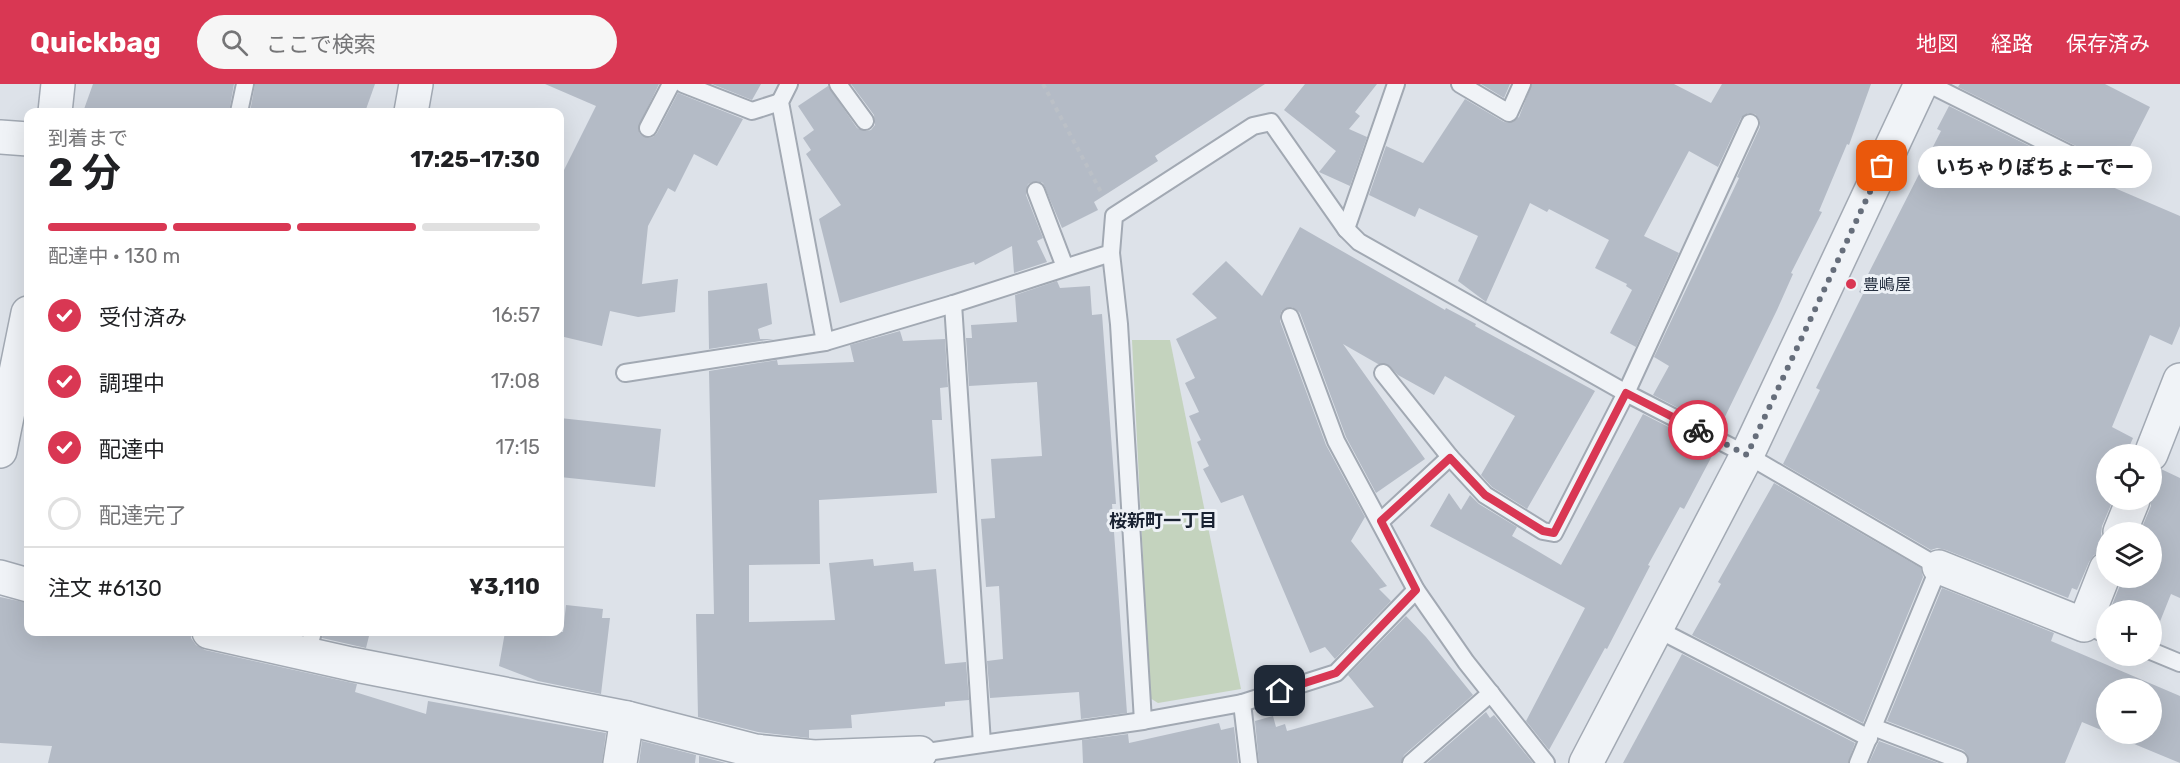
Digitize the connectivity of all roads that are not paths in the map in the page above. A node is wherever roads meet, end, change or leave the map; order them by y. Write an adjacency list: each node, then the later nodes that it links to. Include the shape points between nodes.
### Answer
1 (58, 84): 14 (street)
2 (245, 84): 15 (lane)
3 (416, 84): 16 (street)
4 (671, 84): 19 (lane)
5 (683, 84): 13 (lane, via 752,111)
6 (789, 84): 13 (lane)
7 (838, 84): 17 (lane)
8 (1396, 84): 24 (lane)
9 (1460, 84): 10 (lane, via 1509,113)
10 (1522, 84)
11 (1921, 84): 37 (street)
12 (1929, 84): 22 (lane)
13 (780, 102): 30 (lane)
14 (55, 108)
15 (240, 108)
16 (412, 108)
17 (865, 121)
18 (1750, 123): 34 (lane)
19 (648, 128)
20 (0, 137): 21 (street)
21 (24, 139)
22 (2075, 157)
23 (1036, 191): 26 (lane)
24 (1346, 229): 25 (lane, via 1271,122 1253,126 1114,216); 34 (lane, via 1359,242)
25 (1111, 253): 26 (lane); 54 (lane, via 1119,324)
26 (1065, 267): 27 (lane)
27 (953, 304): 30 (lane); 56 (lane)
28 (1290, 316): 39 (lane, via 1336,441)
29 (24, 333): 36 (street)
30 (825, 342): 31 (lane)
31 (625, 373)
32 (1383, 373): 38 (lane)
33 (2180, 380): 35 (street)
34 (1626, 393): 37 (lane); 38 (lane, via 1554,533 1543,531 1485,495)
35 (2155, 444)
36 (0, 451)
37 (1747, 455): 40 (lane); 45 (street)
38 (1450, 458): 39 (lane)
39 (1381, 521): 44 (lane)
40 (1939, 567): 46 (street); 55 (lane)
41 (0, 577): 42 (street)
42 (24, 584)
43 (2103, 588): 46 (street)
44 (1416, 590): 51 (lane); 52 (lane, via 1336,673)
45 (1657, 629): 55 (lane); 63 (street)
46 (2095, 629)
47 (245, 636): 48 (street)
48 (310, 643): 53 (street)
49 (2162, 656): 50 (lane)
50 (2180, 663)
51 (1491, 693): 61 (lane); 62 (lane)
52 (1242, 703): 54 (lane); 60 (lane)
53 (627, 718): 57 (street, via 755,751 813,758); 59 (street)
54 (1143, 721): 56 (lane)
55 (1871, 732): 58 (lane); 64 (lane)
56 (982, 743): 57 (lane)
57 (920, 758)
58 (1959, 760)
59 (620, 763)
60 (1249, 763)
61 (1411, 763)
62 (1546, 763)
63 (1586, 763)
64 (1858, 763)

